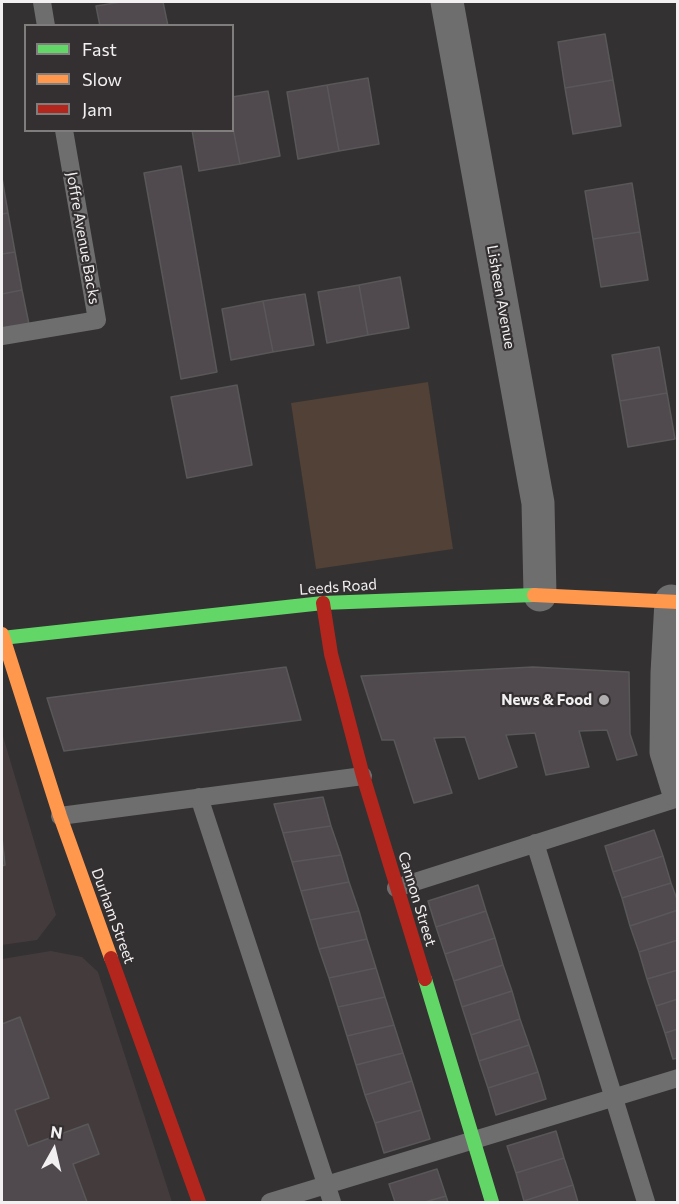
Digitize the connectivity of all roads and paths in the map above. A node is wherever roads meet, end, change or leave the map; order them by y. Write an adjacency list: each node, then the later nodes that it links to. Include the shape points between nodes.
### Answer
1 (42, 2): 3 (lane)
2 (447, 2): 6 (street, Lisheen Avenue, via 538,503)
3 (46, 24)
4 (64, 132): 5 (lane, Joffre Avenue Backs, via 97,320)
5 (2, 336)
6 (540, 595): 7 (street, Leeds Road); 8 (street, Leeds Road)
7 (675, 601): 11 (street, via 667,673 666,752)
8 (323, 603): 9 (street, Leeds Road); 10 (street, Cannon Street, via 331,654)
9 (2, 637): 14 (street, Durham Street)
10 (363, 776): 12 (lane); 16 (street, Cannon Street)
11 (678, 791)
12 (199, 798): 14 (lane); 20 (lane)
13 (678, 798): 15 (lane)
14 (60, 816): 21 (street, Durham Street)
15 (535, 843): 16 (lane); 18 (lane)
16 (396, 888): 19 (street, Cannon Street)
17 (678, 1078): 18 (lane)
18 (614, 1098): 19 (lane); 25 (lane)
19 (473, 1140): 20 (lane); 24 (street, Cannon Street)
20 (327, 1185): 22 (lane); 23 (lane)
21 (199, 1203)
22 (270, 1203)
23 (332, 1203)
24 (492, 1203)
25 (646, 1203)

